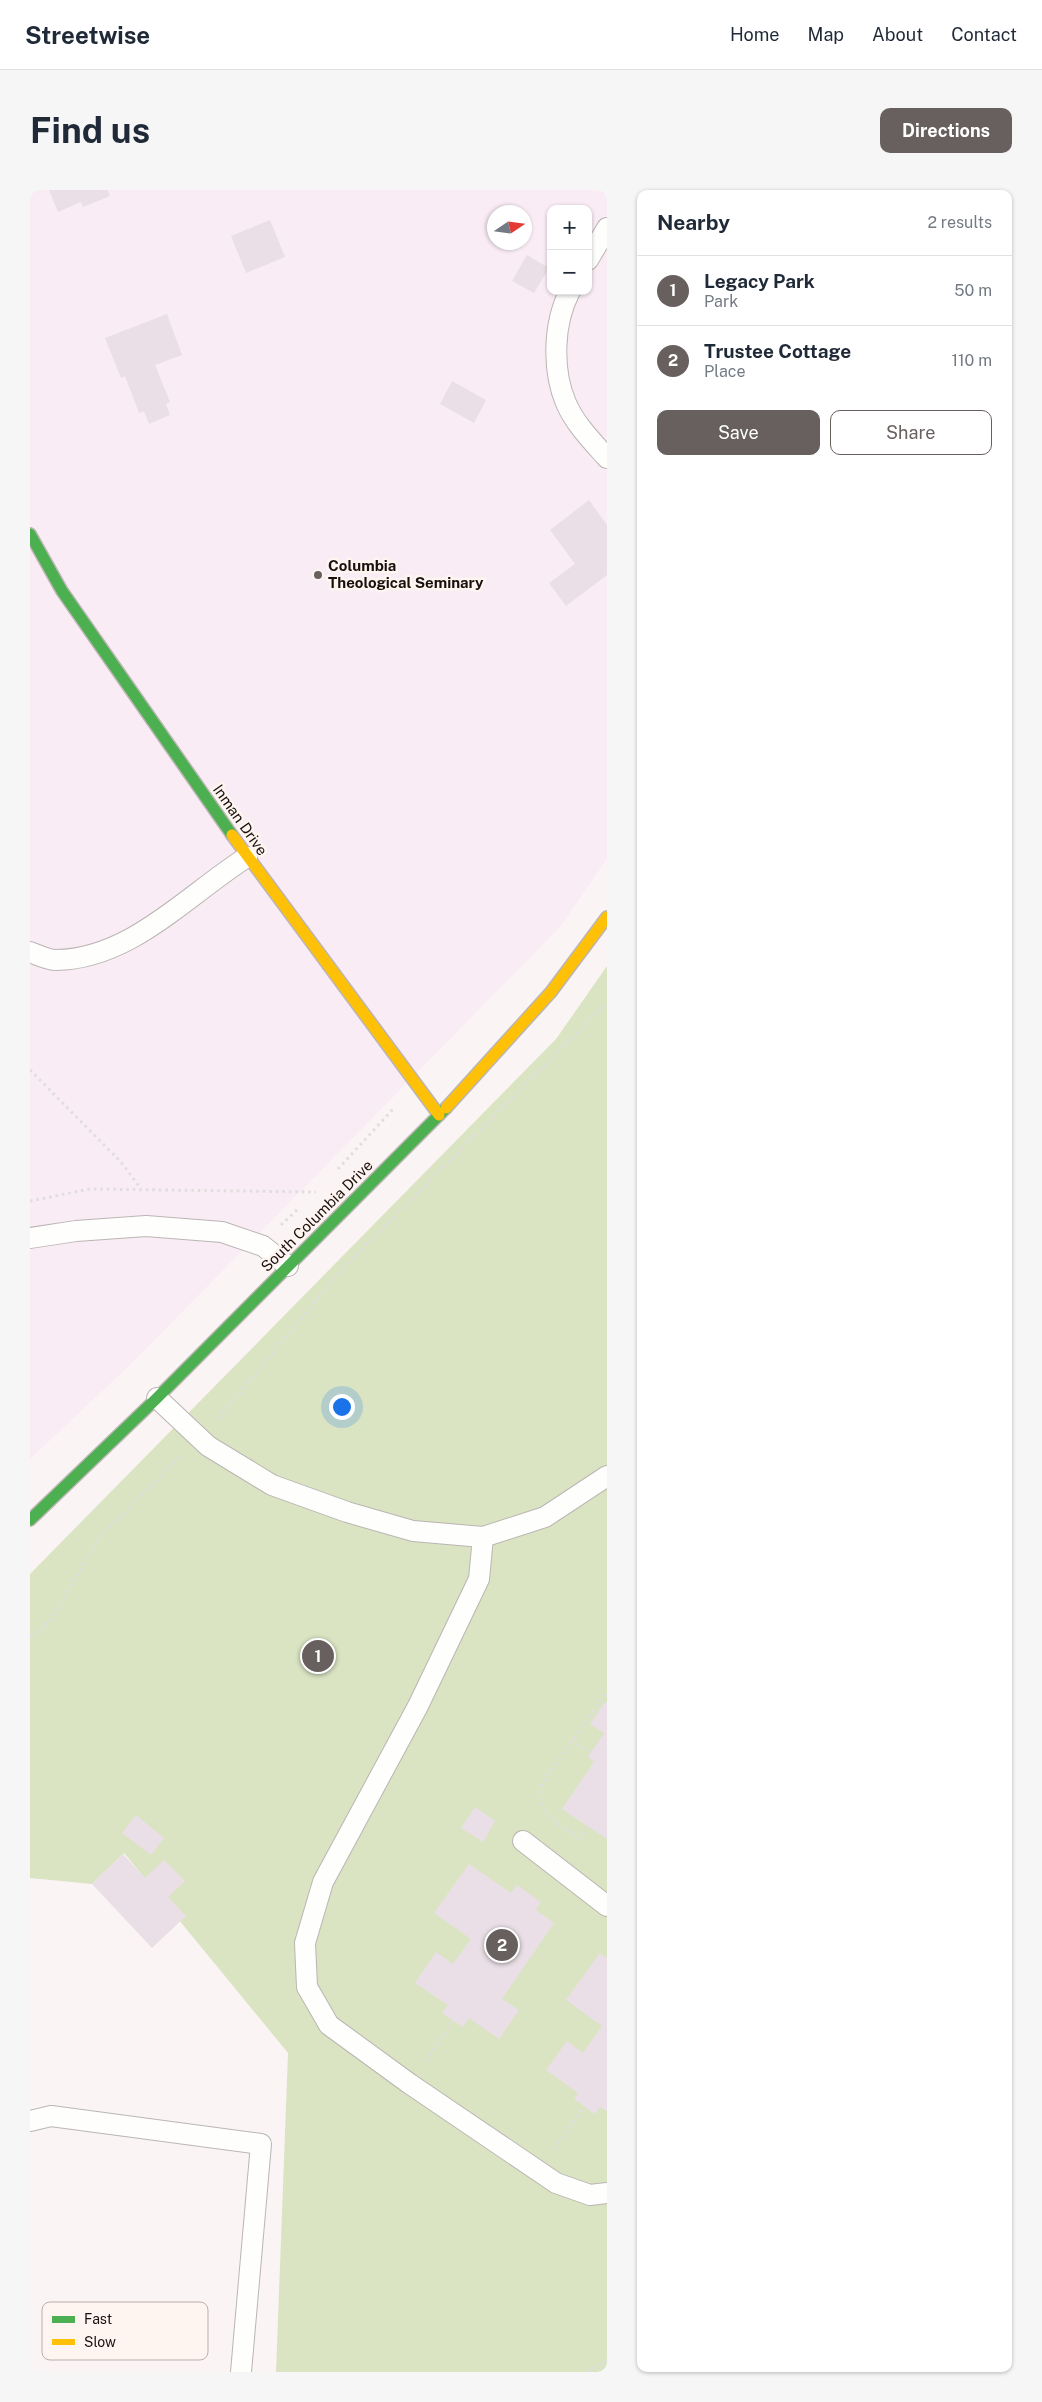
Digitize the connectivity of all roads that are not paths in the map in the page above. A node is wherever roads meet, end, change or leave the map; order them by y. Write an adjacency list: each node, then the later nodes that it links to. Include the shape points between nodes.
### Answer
1 (607, 228): 2 (lane)
2 (592, 253)
3 (568, 295): 4 (lane, via 562,305 557,331 558,376 566,403 576,420)
4 (607, 458)
5 (30, 534): 6 (main road, Inman Drive, via 62,591)
6 (247, 857): 8 (lane, via 134,938 92,954 54,960); 9 (main road, Inman Drive)
7 (607, 917): 9 (main road, South Columbia Drive, via 551,992)
8 (30, 952)
9 (439, 1115): 11 (main road, South Columbia Drive)
10 (30, 1238): 11 (lane, via 146,1226 222,1232 263,1246)
11 (288, 1266): 12 (main road, South Columbia Drive)
12 (157, 1398): 14 (main road, South Columbia Drive); 15 (lane, via 208,1446 272,1485 413,1531)
13 (607, 1476): 15 (lane, via 546,1517)
14 (30, 1520)
15 (483, 1537): 19 (lane, via 479,1579 418,1706 323,1882 305,1943 307,1986 328,2025 410,2084 556,2183 590,2195)
16 (523, 1841): 17 (lane)
17 (607, 1906)
18 (30, 2121): 20 (lane, via 51,2116 262,2144)
19 (607, 2194)
20 (241, 2372)

